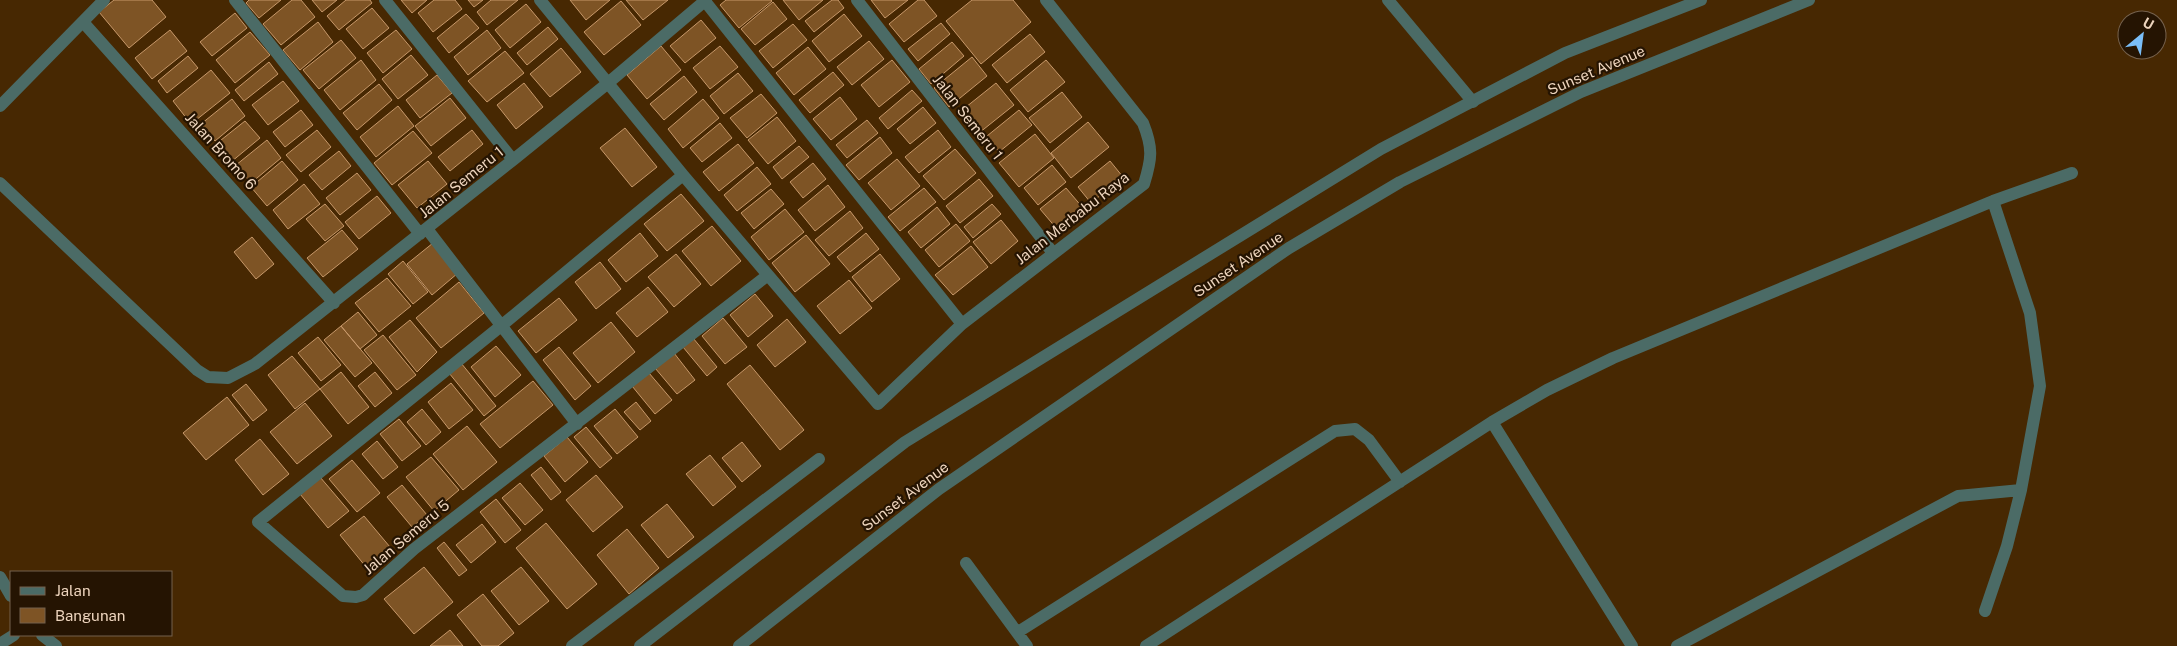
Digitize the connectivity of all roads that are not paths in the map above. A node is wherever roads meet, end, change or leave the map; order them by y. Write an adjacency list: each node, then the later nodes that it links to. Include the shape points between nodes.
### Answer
1 (104, 0): 11 (street)
2 (235, 0): 20 (street)
3 (385, 0): 15 (street)
4 (540, 0): 12 (street)
5 (705, 0): 12 (street, Jalan Semeru 1); 24 (street)
6 (856, 0): 21 (street, Jalan Semeru 1)
7 (1046, 0): 21 (street, Jalan Merbabu Raya, via 1144,123 1151,144 1151,162 1144,184)
8 (1388, 0): 13 (street)
9 (1701, 0): 13 (street, Sunset Avenue, via 1565,53)
10 (1808, 0): 42 (street, Sunset Avenue, via 1581,92 1400,182 1289,248 939,490)
11 (84, 22): 14 (street); 23 (street, Jalan Bromo 6)
12 (608, 83): 15 (street, Jalan Semeru 1); 17 (street)
13 (1473, 102): 41 (street, Sunset Avenue, via 1381,148 905,442)
14 (0, 106)
15 (514, 160): 20 (street, Jalan Semeru 1)
16 (2072, 173): 19 (street)
17 (683, 175): 22 (street); 25 (street)
18 (0, 182): 23 (street, Jalan Semeru 1, via 208,377 228,378 255,364)
19 (1993, 202): 26 (street, via 1613,358 1547,390); 30 (street, via 2030,313 2040,386)
20 (423, 232): 23 (street, Jalan Semeru 1); 25 (street)
21 (1053, 253): 24 (street, Jalan Merbabu Raya)
22 (768, 275): 24 (street, Jalan Merbabu Raya, via 878,404); 27 (street, Jalan Semeru 5)
23 (334, 303)
24 (962, 324)
25 (501, 326): 27 (street); 27 (street, Jalan Semeru 5, via 258,522 343,596 356,598 414,549)
26 (1492, 422): 29 (street); 45 (street)
27 (577, 424)
28 (819, 459): 40 (street)
29 (1400, 482): 35 (street, via 1369,440 1355,429 1335,431); 44 (street)
30 (2020, 490): 34 (street, via 2007,546); 46 (street, via 1958,496)
31 (966, 563): 35 (street)
32 (0, 577): 33 (street)
33 (10, 594)
34 (1985, 611)
35 (1018, 632): 43 (street)
36 (12, 636): 38 (street)
37 (43, 636): 39 (street)
38 (0, 644)
39 (56, 646)
40 (572, 646)
41 (640, 646)
42 (739, 646)
43 (1027, 646)
44 (1146, 646)
45 (1632, 646)
46 (1677, 646)

